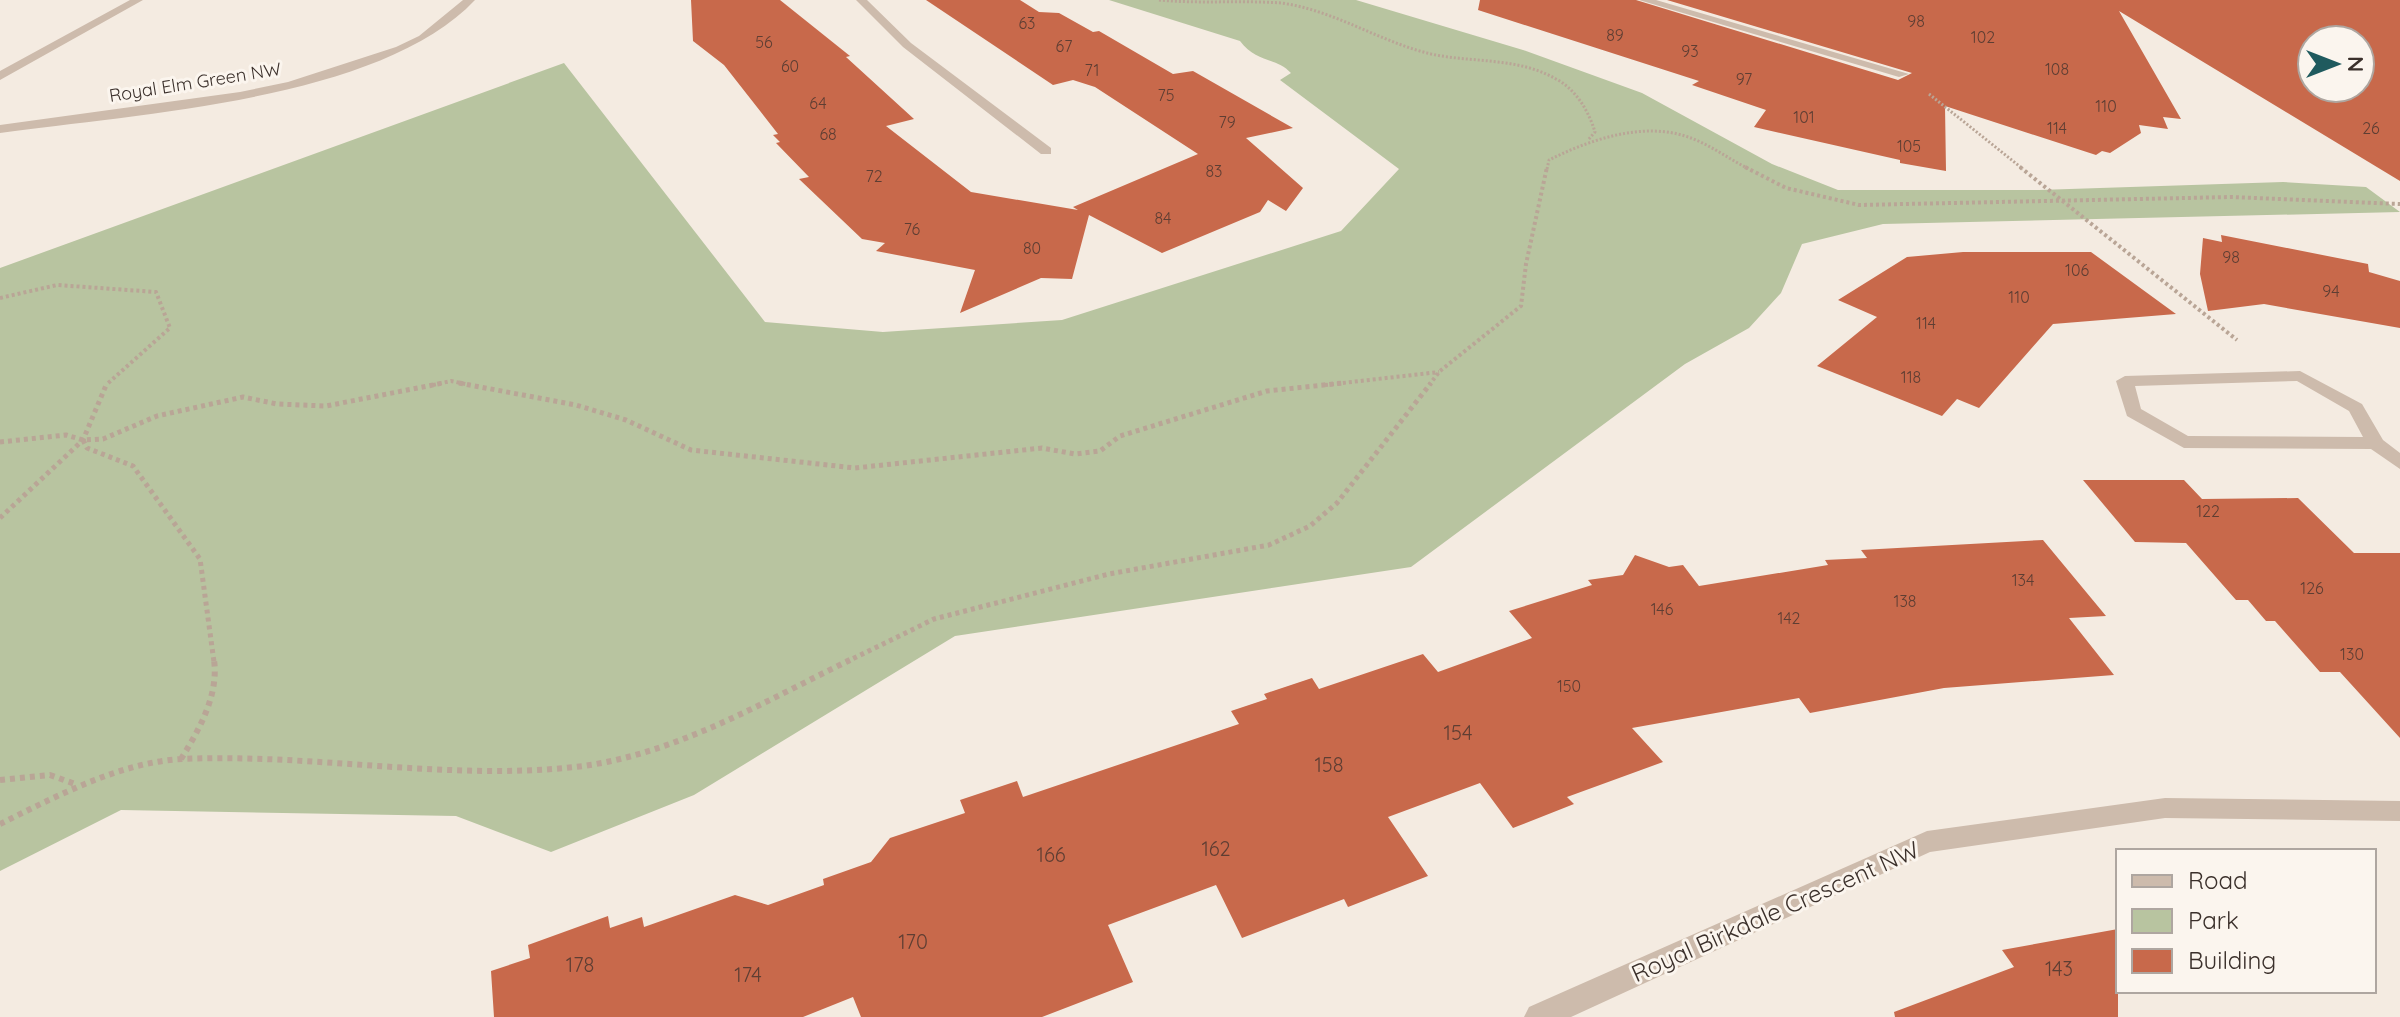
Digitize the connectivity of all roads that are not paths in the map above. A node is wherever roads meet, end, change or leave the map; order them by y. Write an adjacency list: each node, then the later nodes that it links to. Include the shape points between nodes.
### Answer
1 (138, 0): 6 (street)
2 (470, 0): 7 (street, Royal Elm Green NW, via 423,38 400,49 291,85)
3 (861, 0): 8 (street, via 907,45)
4 (1644, 0): 5 (street)
5 (1903, 74)
6 (0, 76)
7 (0, 129)
8 (1046, 151)
9 (2376, 443): 9 (street, via 2356,408 2300,376 2125,381 2133,412 2184,442); 10 (street)
10 (2400, 463)
11 (2400, 811): 12 (street, Royal Birkdale Crescent NW, via 2165,808 1927,842)
12 (1539, 1017)

